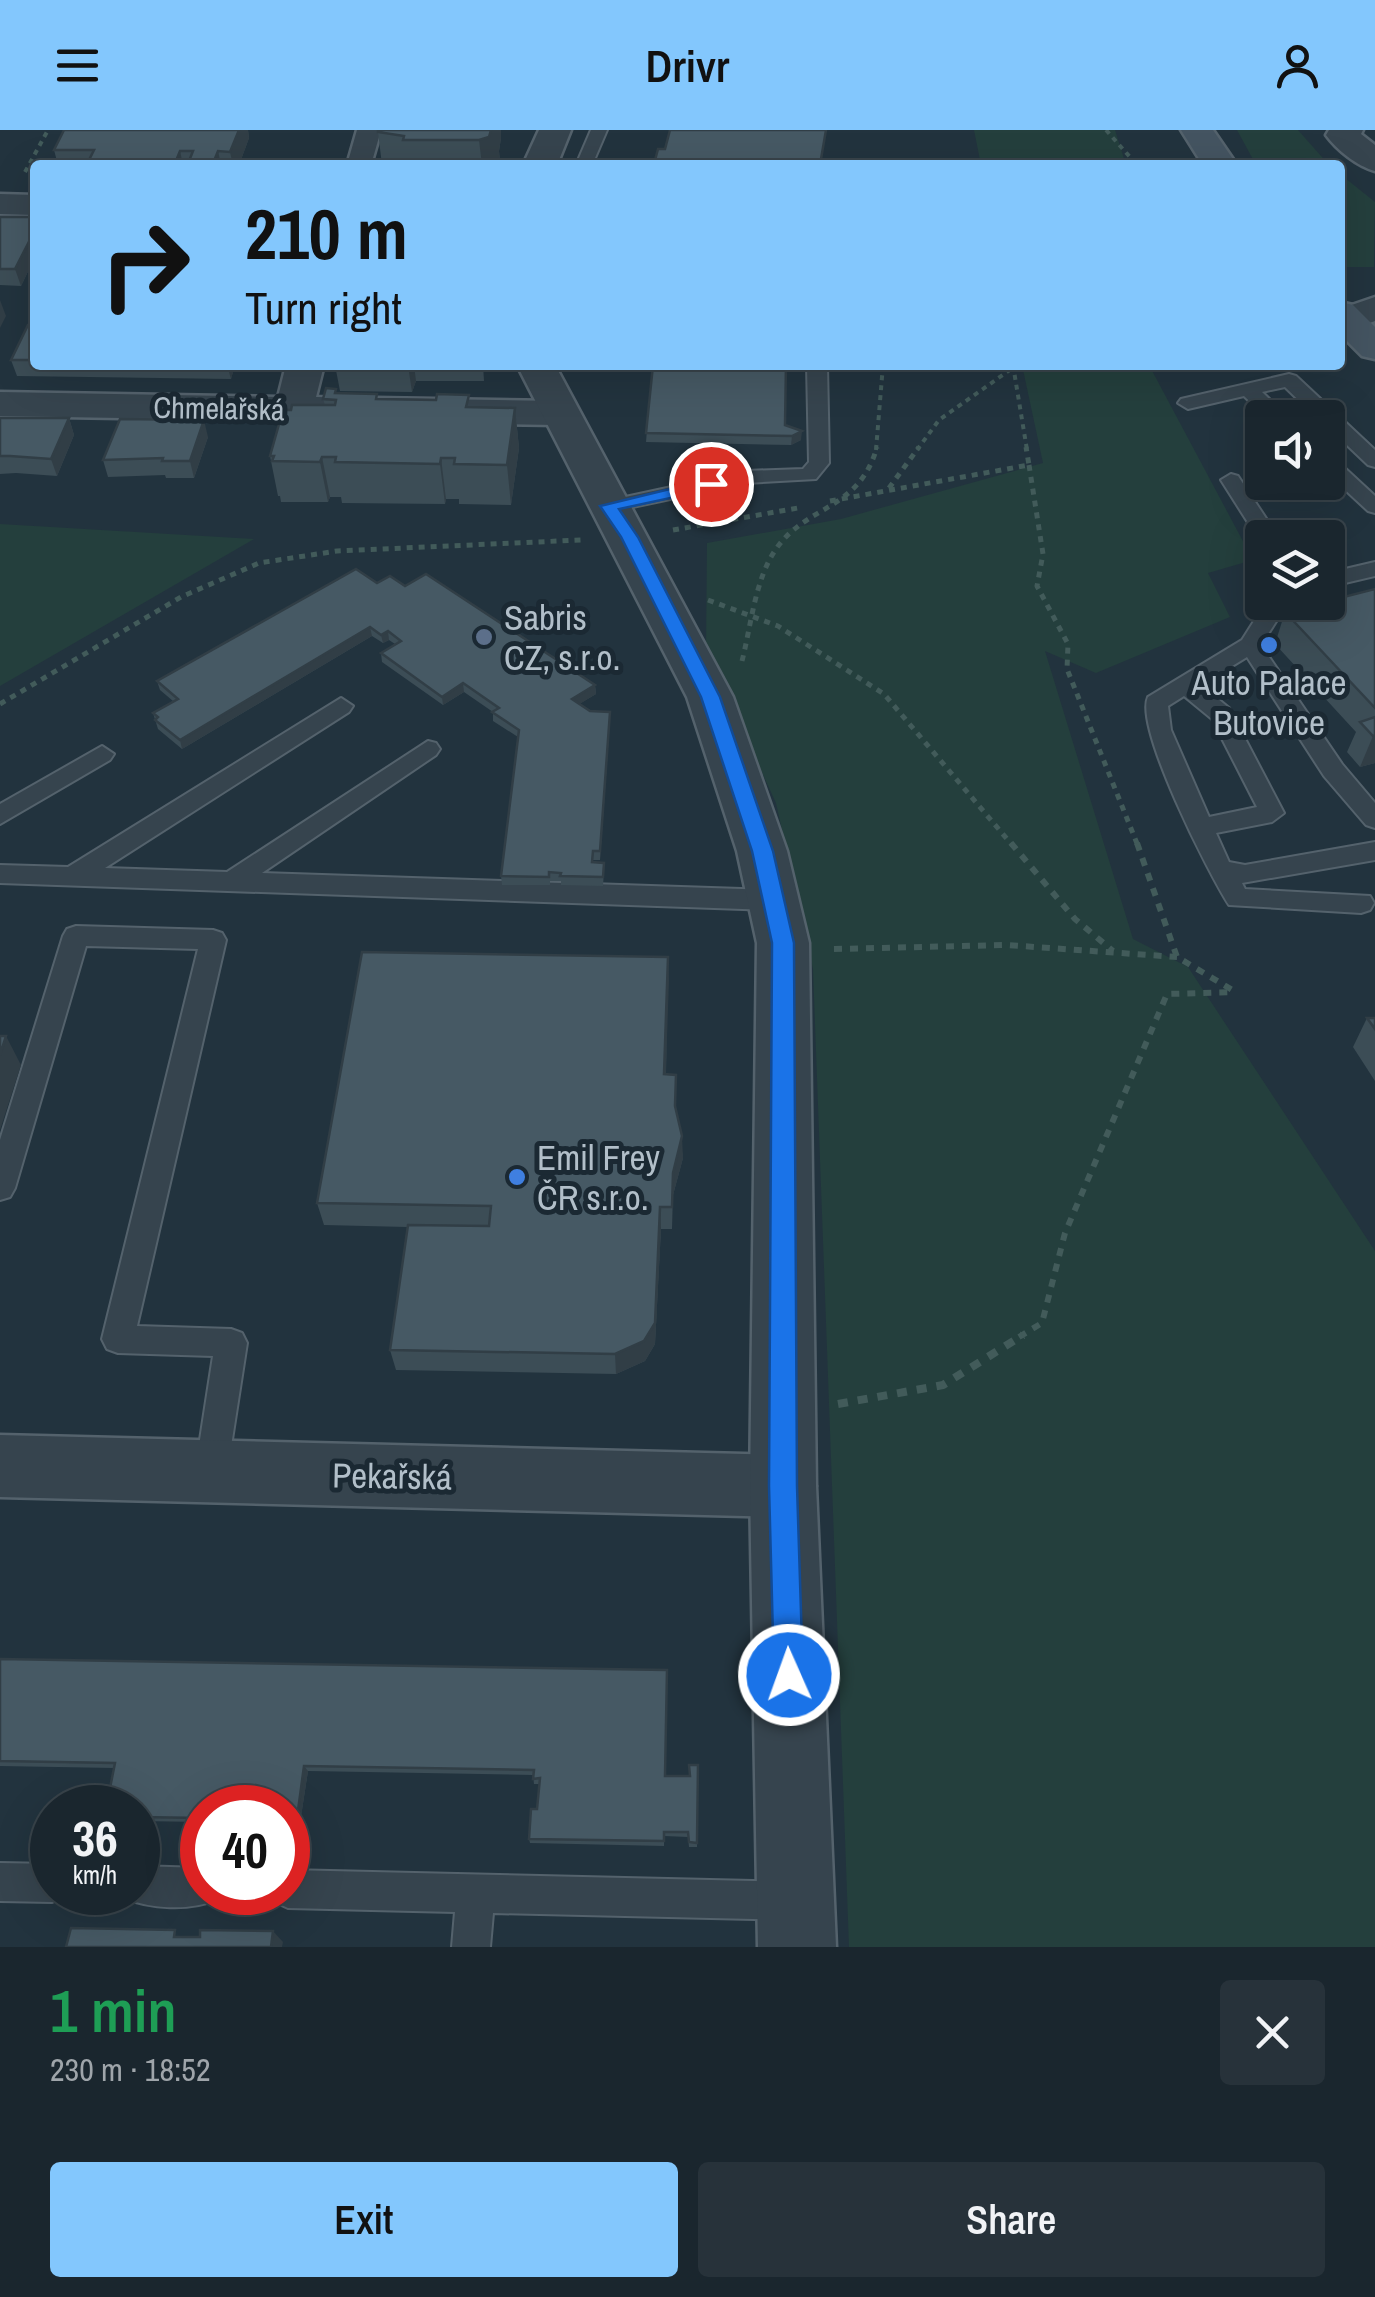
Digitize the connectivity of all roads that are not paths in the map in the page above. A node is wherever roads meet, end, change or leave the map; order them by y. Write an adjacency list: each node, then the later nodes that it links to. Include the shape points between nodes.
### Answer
1 (370, 130): 6 (street)
2 (555, 130): 7 (street)
3 (598, 130): 8 (lane)
4 (1198, 130): 9 (main road)
5 (1346, 130): 10 (street, via 1342,135)
6 (361, 160)
7 (542, 160)
8 (586, 160)
9 (1217, 160)
10 (1375, 161)
11 (0, 204): 12 (street)
12 (30, 205)
13 (1354, 314): 14 (main road)
14 (1375, 348)
15 (305, 370): 22 (street)
16 (538, 370): 23 (street)
17 (816, 370): 29 (lane, via 819,462 810,475 746,476)
18 (1248, 389): 19 (lane); 20 (lane); 24 (lane, via 1290,380)
19 (1260, 400)
20 (1188, 403)
21 (0, 404): 22 (street, Chmelařská)
22 (294, 409): 23 (street, Chmelařská)
23 (558, 412): 29 (street)
24 (1375, 460)
25 (1345, 479): 27 (lane)
26 (1231, 480): 28 (lane)
27 (1374, 505)
28 (1257, 520)
29 (630, 541): 47 (street, via 710,697 762,851)
30 (1375, 568): 31 (lane)
31 (1345, 576)
32 (1266, 620): 33 (lane)
33 (1250, 645): 34 (lane); 39 (lane, via 1333,770)
34 (1186, 685): 40 (lane, via 1156,703 1160,730); 40 (lane, via 1221,714 1272,814)
35 (341, 706): 44 (lane)
36 (428, 750): 45 (lane)
37 (102, 754): 38 (lane)
38 (0, 815)
39 (1375, 818)
40 (1201, 828): 42 (lane)
41 (1375, 851): 42 (lane, via 1245,874)
42 (1220, 870): 46 (lane, via 1238,898)
43 (0, 874): 44 (lane)
44 (73, 876): 45 (lane)
45 (230, 882): 47 (lane)
46 (1361, 903)
47 (778, 921): 51 (street)
48 (0, 1188): 50 (lane, via 76,936 213,940 118,1338 231,1342)
49 (0, 1466): 50 (street, Pekařská)
50 (211, 1472): 51 (street, Pekařská)
51 (783, 1486): 56 (street)
52 (0, 1882): 53 (lane)
53 (30, 1883)
54 (310, 1889): 55 (lane)
55 (476, 1893): 56 (lane); 57 (lane)
56 (796, 1924)
57 (471, 1947)

